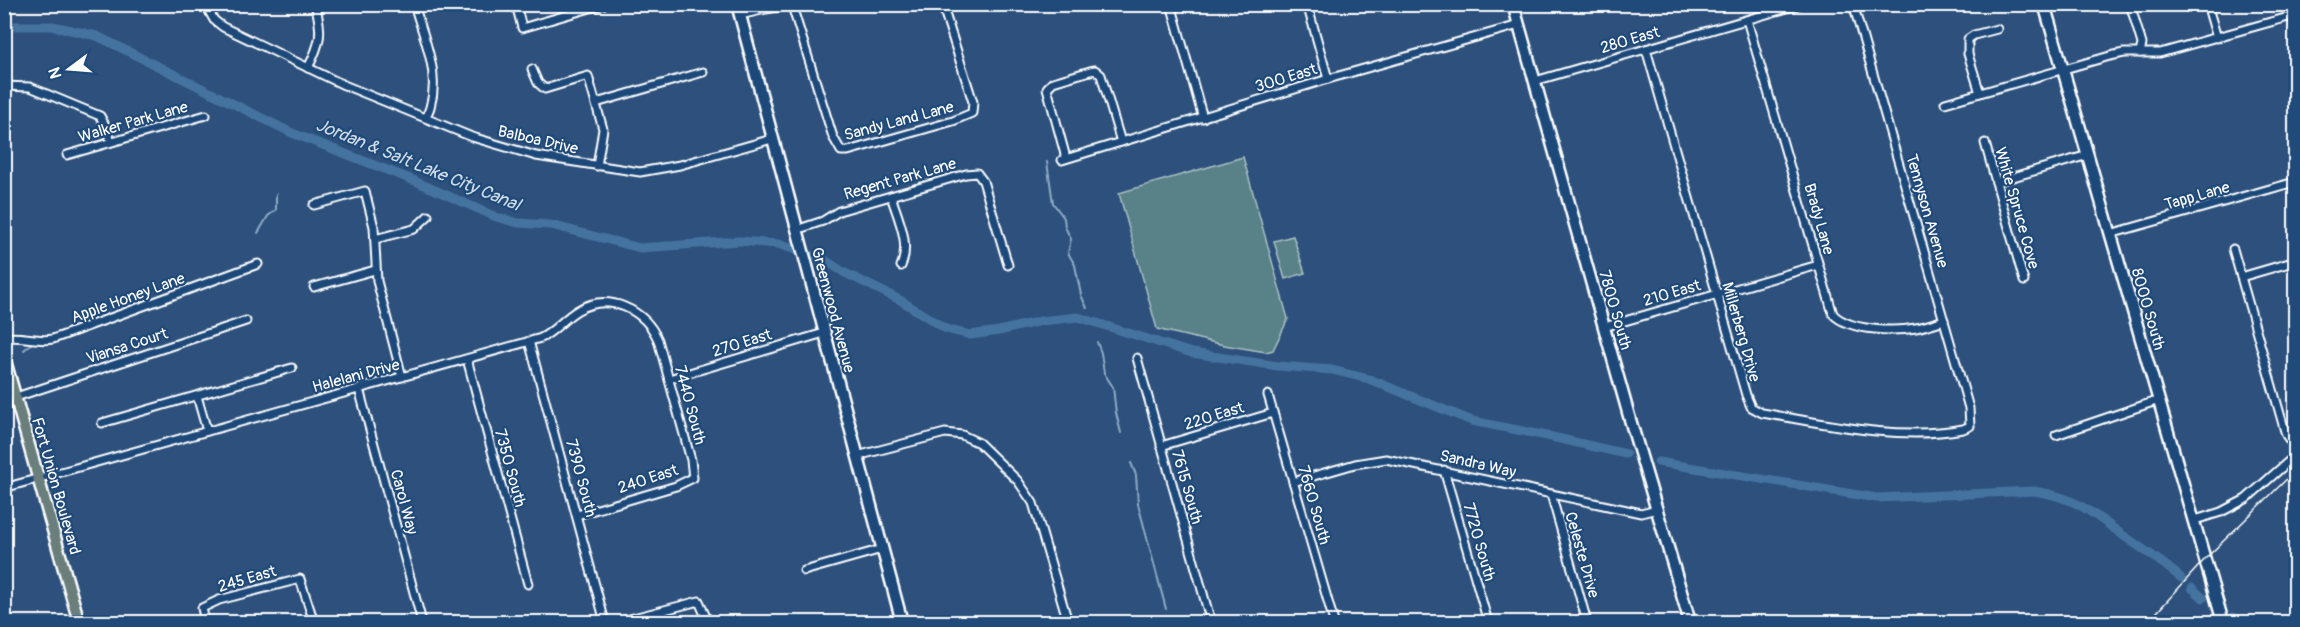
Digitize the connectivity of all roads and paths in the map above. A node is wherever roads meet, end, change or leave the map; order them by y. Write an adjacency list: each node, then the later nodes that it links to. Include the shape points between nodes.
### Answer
1 (315, 4): 26 (street, via 321,36)
2 (414, 4): 37 (street, via 434,76 434,99)
3 (516, 4): 4 (street, via 522,28)
4 (604, 4)
5 (942, 4): 15 (street, Sandy Land Lane, via 973,102 972,113 953,122 841,151 833,137)
6 (1171, 4): 38 (street)
7 (1307, 4): 30 (street)
8 (1513, 4): 20 (street, 7800 South)
9 (1801, 4): 19 (street, 280 East)
10 (1853, 4): 65 (street, Tennyson Avenue)
11 (2044, 4): 28 (street, 8000 South)
12 (2130, 4): 25 (street, via 2142,44)
13 (2207, 4): 23 (street)
14 (2289, 4): 18 (street)
15 (795, 5): 16 (street)
16 (738, 10): 39 (street, Greenwood Avenue)
17 (209, 11): 26 (street, Balboa Drive, via 223,27)
18 (2292, 16): 22 (street); 23 (street)
19 (1747, 20): 24 (street, 280 East); 58 (street, Brady Lane)
20 (1519, 25): 30 (street, 300 East); 31 (street, 7800 South)
21 (1997, 28): 33 (street, via 1968,39 1968,54)
22 (2295, 29)
23 (2217, 38): 25 (street, via 2160,53)
24 (1646, 49): 31 (street, 280 East); 64 (street, Millerberg Drive)
25 (2140, 53): 28 (street, via 2117,54)
26 (308, 68): 37 (street, Balboa Drive)
27 (532, 69): 34 (street, via 545,89 588,76)
28 (2063, 69): 33 (street); 44 (street, 8000 South)
29 (703, 72): 34 (street)
30 (1329, 79): 38 (street, 300 East)
31 (1535, 81): 67 (street, 7800 South)
32 (4, 86): 40 (street, via 30,87 99,116)
33 (1980, 93): 35 (street)
34 (596, 103): 45 (street, via 603,135)
35 (1945, 103)
36 (206, 115): 40 (street, Walker Park Lane)
37 (426, 118): 45 (street, Balboa Drive, via 504,148)
38 (1203, 118): 41 (street, 300 East)
39 (772, 139): 45 (street, Balboa Drive, via 660,170 640,172); 51 (street, Greenwood Avenue)
40 (111, 142): 43 (street, Walker Park Lane)
41 (1121, 142): 41 (street, 300 East, via 1064,159 1047,87 1095,70 1101,75)
42 (1985, 143): 46 (street, White Spruce Cove)
43 (67, 155)
44 (2088, 155): 46 (street); 52 (street, 8000 South)
45 (597, 166)
46 (1996, 182): 62 (street, White Spruce Cove)
47 (2292, 183): 52 (street, Tapp Lane)
48 (891, 196): 51 (street, Regent Park Lane, via 839,211); 57 (street, Regent Park Lane, via 966,174 980,175); 59 (street, via 906,245)
49 (314, 205): 53 (street, via 365,191)
50 (428, 216): 53 (street, via 414,229)
51 (797, 234): 68 (street, Greenwood Avenue)
52 (2110, 234): 82 (street, 8000 South)
53 (375, 239): 60 (street)
54 (2233, 249): 61 (street)
55 (2295, 261): 61 (street)
56 (258, 264): 69 (street, Apple Honey Lane, via 53,339)
57 (1008, 265)
58 (1818, 265): 64 (street, 210 East); 65 (street, Brady Lane, via 1833,314 1845,324 1895,330)
59 (901, 266)
60 (375, 270): 63 (street); 76 (street)
61 (2241, 276): 89 (street, via 2286,435)
62 (2024, 280)
63 (314, 287)
64 (1717, 294): 67 (street, 210 East); 85 (street, Millerberg Drive, via 1746,395 1756,411 1882,432 1953,431)
65 (1944, 320): 85 (street, Tennyson Avenue, via 1969,408)
66 (246, 321): 81 (street, Viansa Court)
67 (1604, 327): 98 (street, 7800 South)
68 (824, 333): 77 (street, 270 East); 91 (street, Greenwood Avenue)
69 (4, 338)
70 (658, 340): 71 (street, Halelani Drive, via 642,317 608,303 580,309 551,333); 77 (street, 7440 South)
71 (530, 341): 74 (street, Halelani Drive); 99 (street, 7390 South)
72 (4, 357): 81 (main road, Fort Union Boulevard)
73 (1137, 358): 88 (street, 7615 South)
74 (467, 359): 76 (street, Halelani Drive); 103 (street, 7350 South)
75 (292, 369): 80 (street)
76 (402, 377): 78 (street, Halelani Drive)
77 (669, 379): 93 (street, 7440 South)
78 (359, 389): 86 (street, Halelani Drive); 107 (street, Carol Way)
79 (1268, 395): 83 (street, 7660 South)
80 (197, 396): 84 (street); 86 (street)
81 (16, 397): 94 (main road, Fort Union Boulevard)
82 (2159, 400): 87 (street); 100 (street, 8000 South)
83 (1274, 413): 88 (street, 220 East); 95 (street, 7660 South)
84 (102, 423)
85 (1970, 426)
86 (207, 431): 94 (street, Halelani Drive)
87 (2056, 435)
88 (1161, 446): 113 (street, 7615 South)
89 (2295, 450)
90 (2295, 455): 100 (street, via 2246,499)
91 (857, 456): 101 (street, Greenwood Avenue); 112 (street, via 945,433 979,443 1018,481 1033,503)
92 (1444, 470): 95 (street, Sandra Way, via 1401,460 1372,460); 97 (street, Sandra Way); 115 (street, 7720 South)
93 (693, 478): 99 (street, 240 East)
94 (39, 479): 96 (street); 104 (main road, Fort Union Boulevard)
95 (1293, 482): 114 (street, 7660 South)
96 (4, 488)
97 (1551, 494): 98 (street, Sandra Way, via 1641,513); 116 (street, Celeste Drive)
98 (1657, 509): 117 (street, 7800 South)
99 (576, 515): 108 (street, 7390 South)
100 (2195, 520): 118 (street, 8000 South)
101 (882, 549): 102 (street); 111 (street, Greenwood Avenue)
102 (804, 571)
103 (528, 584)
104 (80, 622)
105 (205, 622): 106 (street, 245 East, via 202,608 219,600 300,579)
106 (314, 622)
107 (422, 622)
108 (605, 622)
109 (618, 622): 110 (street, via 699,600)
110 (708, 622)
111 (902, 622)
112 (1068, 622)
113 (1211, 622)
114 (1334, 622)
115 (1488, 622)
116 (1587, 622)
117 (1690, 622)
118 (2223, 622)

